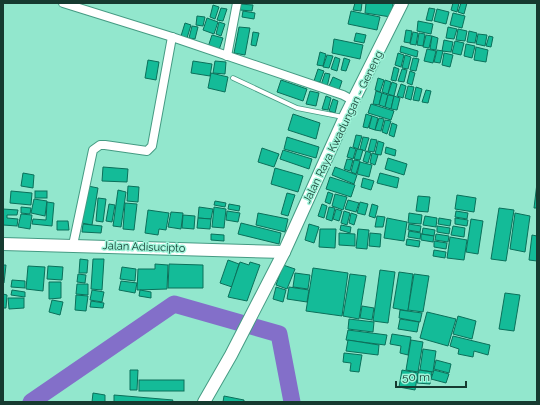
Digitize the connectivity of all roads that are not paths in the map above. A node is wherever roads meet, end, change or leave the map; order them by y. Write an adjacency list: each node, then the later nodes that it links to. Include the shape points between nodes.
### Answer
1 (63, 3): 4 (street)
2 (237, 3): 5 (street)
3 (402, 3): 7 (main road, Jalan Raya Kwadungan - Geneng)
4 (172, 37): 5 (street); 10 (street, via 152,146 147,151 105,145 93,150)
5 (227, 56): 7 (street)
6 (233, 78): 8 (lane, via 297,108)
7 (354, 101): 8 (main road, Jalan Raya Kwadungan - Geneng)
8 (345, 117): 11 (main road, Jalan Raya Kwadungan - Geneng)
9 (3, 244): 10 (main road, Jalan Adisucipto)
10 (73, 245): 11 (main road, Jalan Adisucipto)
11 (284, 252): 12 (main road, Jalan Raya Kwadungan - Geneng)
12 (204, 402)

